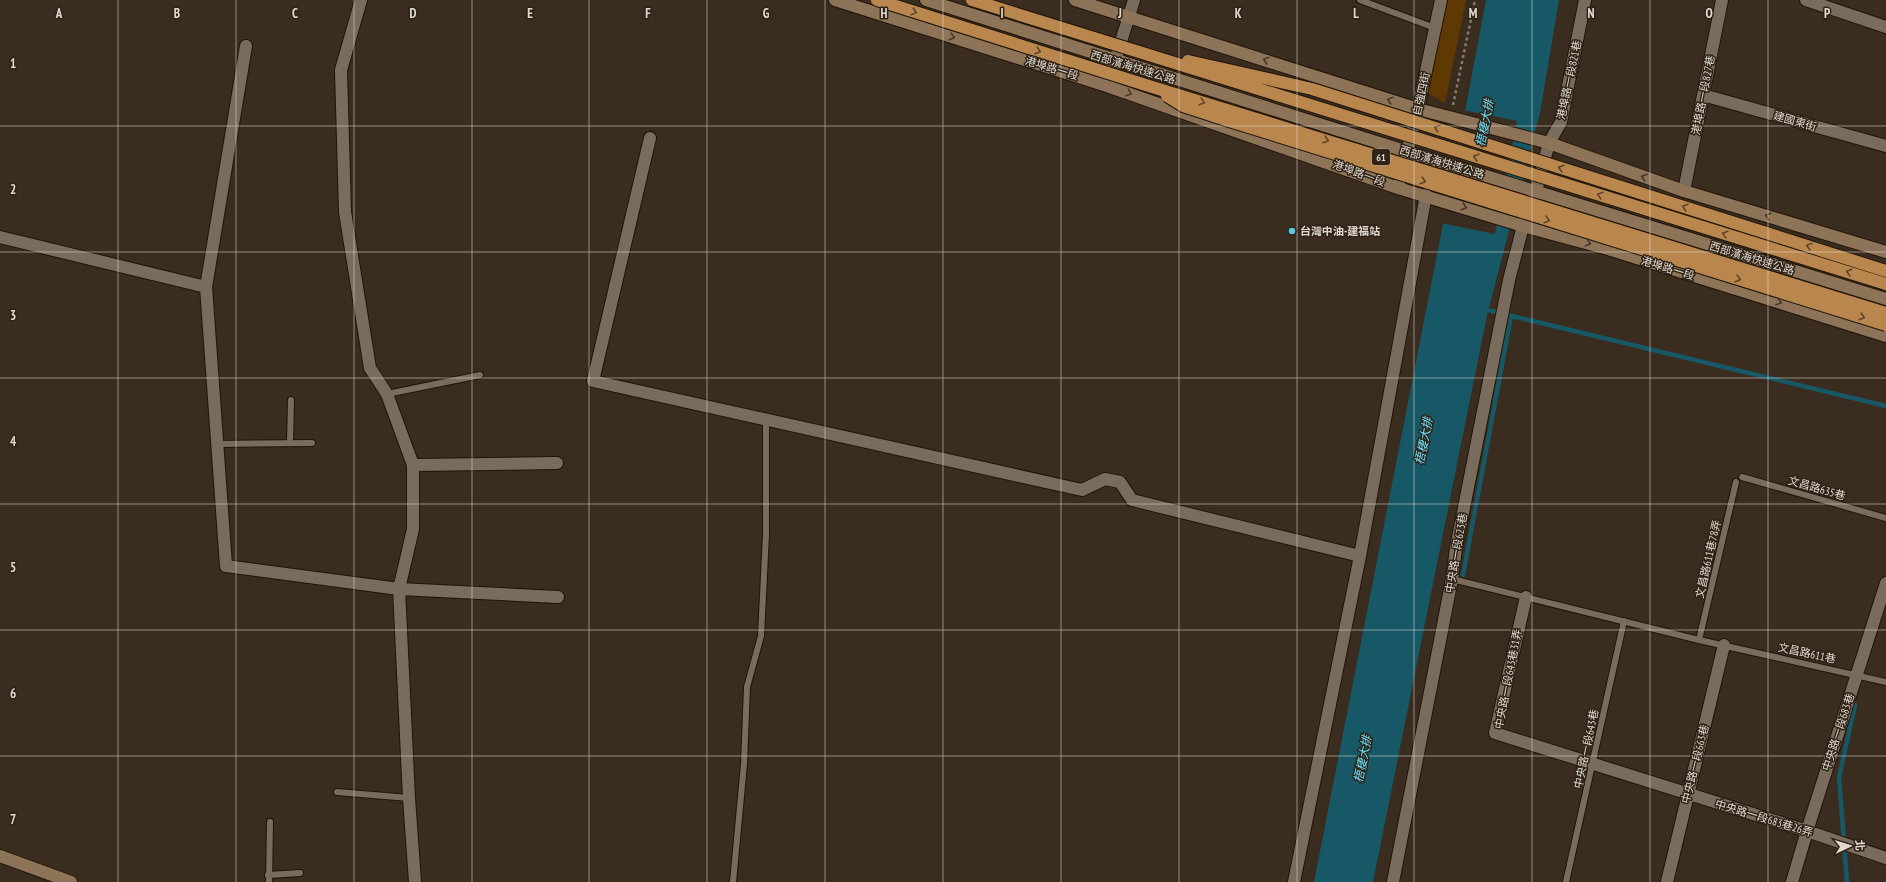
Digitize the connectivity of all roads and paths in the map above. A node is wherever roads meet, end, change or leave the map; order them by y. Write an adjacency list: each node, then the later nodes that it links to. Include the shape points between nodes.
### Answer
1 (361, 0): 44 (street, via 341,70 344,212 370,368)
2 (834, 0): 20 (street, 港埠路一段, one-way to 20)
3 (877, 0): 21 (highway, 西部濱海快速公路 / 61, one-way to 21, bridge)
4 (926, 0): 19 (street)
5 (972, 0): 18 (highway, 西部濱海快速公路, bridge)
6 (1075, 0): 14 (street)
7 (1134, 0): 14 (street)
8 (1360, 0): 16 (lane)
9 (1441, 0): 16 (street, 自強四街)
10 (1475, 0): 24 (path)
11 (1585, 0): 26 (street, 港埠路一段821巷, via 1561,122)
12 (1722, 0): 22 (street, 港埠路一段827巷)
13 (1806, 0): 15 (street)
14 (1128, 16): 19 (street); 23 (street, one-way to 14)
15 (1886, 27)
16 (1435, 28): 23 (street, 自強四街)
17 (246, 46): 38 (street)
18 (1153, 57): 36 (highway, one-way to 18, bridge, via 1312,89 1200,63); 37 (highway, 西部濱海快速公路, one-way to 18, bridge)
19 (1115, 60): 20 (street); 28 (street)
20 (1107, 86): 29 (street, 港埠路一段, one-way to 29)
21 (1149, 86): 40 (highway, 西部濱海快速公路 / 61, one-way to 40, bridge); 41 (highway, one-way to 41, bridge, via 1183,106 1226,120)
22 (1703, 95): 27 (street, 建國東街); 31 (street, 港埠路一段827巷)
23 (1418, 109): 24 (street); 28 (street, 自強四街)
24 (1450, 118): 26 (street)
25 (650, 138): 46 (street, via 593,381)
26 (1549, 143): 30 (street, 港埠路一段821巷); 31 (street, one-way to 26)
27 (1886, 146)
28 (1408, 152): 29 (street, 自強四街); 30 (street)
29 (1398, 188): 32 (street, 港埠路一段)
30 (1536, 191): 33 (street, 港埠路一段821巷); 39 (street)
31 (1684, 191): 35 (street, one-way to 31)
32 (1426, 195): 33 (street, 港埠路一段, one-way to 33); 55 (street)
33 (1523, 226): 42 (street, 港埠路一段, one-way to 42, via 1615,251); 56 (street, 中央路一段623巷, via 1456,548)
34 (0, 237): 38 (street)
35 (1886, 252)
36 (1886, 271)
37 (1886, 284)
38 (206, 287): 49 (street)
39 (1886, 300)
40 (1886, 313)
41 (1886, 325)
42 (1886, 336)
43 (480, 375): 44 (lane)
44 (387, 394): 51 (street)
45 (291, 400): 47 (lane)
46 (766, 420): 55 (street, via 1082,490 1105,479 1120,482 1132,500); 79 (lane, via 766,534 761,636 747,687 744,764)
47 (290, 443): 48 (lane); 49 (lane)
48 (312, 443)
49 (217, 444): 58 (street, via 226,566)
50 (557, 463): 51 (street)
51 (413, 465): 58 (street, via 412,528)
52 (1742, 477): 54 (lane, 文昌路635巷)
53 (1736, 482): 62 (lane, 文昌路611巷78弄)
54 (1886, 518)
55 (1360, 556): 80 (street)
56 (1452, 579): 60 (lane, 文昌路611巷); 81 (street, 中央路一段623巷)
57 (1886, 583): 64 (street, 中央路一段683巷)
58 (399, 589): 59 (street); 69 (street)
59 (558, 597)
60 (1526, 598): 61 (lane, 文昌路611巷); 66 (street, 中央路一段643巷31弄, via 1495,733)
61 (1624, 620): 62 (lane, 文昌路611巷); 66 (lane, 中央路一段643巷)
62 (1699, 640): 63 (lane, 文昌路611巷)
63 (1724, 645): 64 (lane, 文昌路611巷); 68 (street, 中央路一段663巷)
64 (1857, 674): 65 (lane, 文昌路611巷); 71 (street, 中央路一段683巷)
65 (1886, 682)
66 (1593, 763): 68 (street, 中央路一段683巷26弄); 82 (lane, 中央路一段643巷)
67 (337, 792): 69 (lane)
68 (1687, 795): 71 (street, 中央路一段683巷26弄); 83 (street, 中央路一段663巷)
69 (409, 798): 78 (street)
70 (270, 822): 75 (lane)
71 (1807, 831): 73 (street, 中央路一段683巷26弄); 84 (street, 中央路一段683巷)
72 (0, 856): 76 (street)
73 (1886, 858)
74 (300, 873): 75 (lane)
75 (268, 875): 77 (lane)
76 (71, 882)
77 (269, 882)
78 (415, 882)
79 (732, 882)
80 (1294, 882)
81 (1393, 882)
82 (1566, 882)
83 (1667, 882)
84 (1792, 882)

